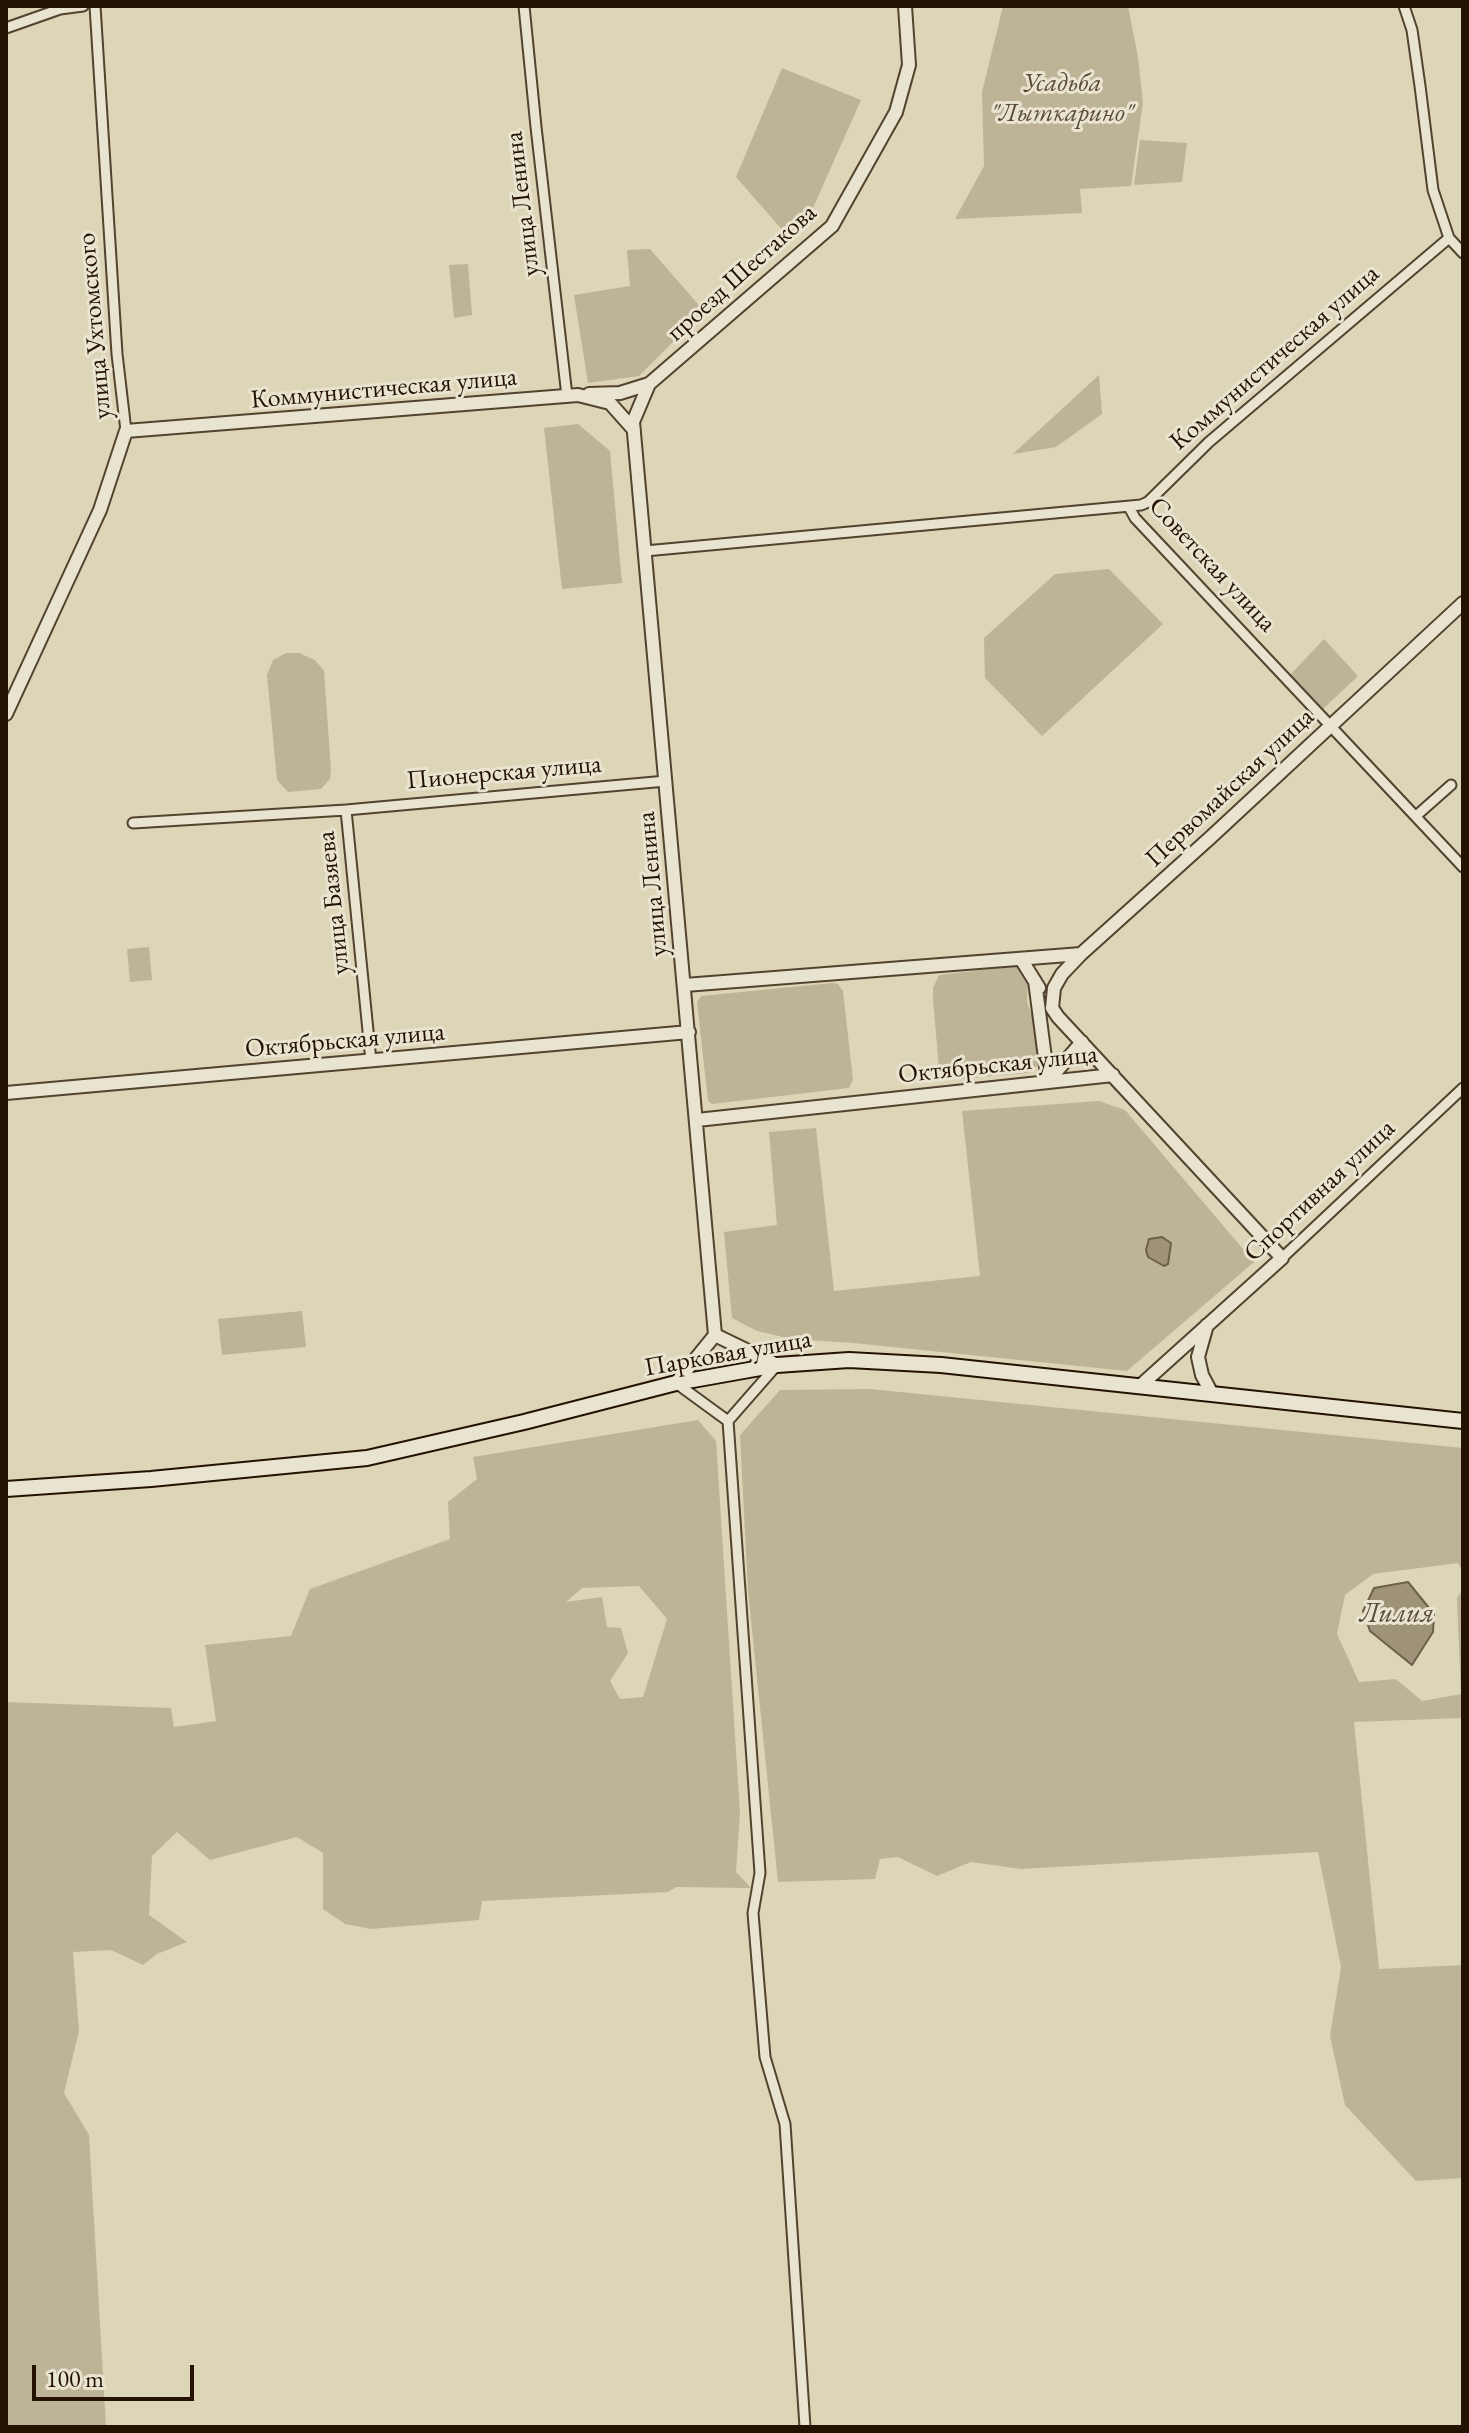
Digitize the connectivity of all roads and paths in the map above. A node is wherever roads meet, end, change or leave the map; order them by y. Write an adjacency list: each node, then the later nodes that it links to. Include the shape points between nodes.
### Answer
1 (83, 6): 6 (street)
2 (95, 6): 12 (street, улица Ухтомского)
3 (524, 6): 10 (street, улица Ленина)
4 (905, 6): 9 (street, проезд Шестакова, via 909,65 896,112 832,226)
5 (1404, 6): 7 (street, via 1412,30 1433,190)
6 (6, 28)
7 (1449, 238): 8 (street); 13 (street, Коммунистическая улица, via 1209,442 1148,502)
8 (1463, 253)
9 (649, 384): 10 (street, via 620,393); 11 (street, проезд Шестакова)
10 (573, 396): 11 (street, Коммунистическая улица, via 610,403); 12 (street, Коммунистическая улица)
11 (634, 430): 14 (street, улица Ленина)
12 (126, 431): 16 (street, улица Ухтомского, via 100,510)
13 (1129, 507): 14 (street, Советская улица); 17 (street, Советская улица)
14 (645, 551): 18 (street, улица Ленина)
15 (1463, 603): 17 (street, Первомайская улица)
16 (6, 714)
17 (1331, 725): 21 (street, Советская улица); 24 (street, Первомайская улица)
18 (666, 781): 20 (street, Пионерская улица); 27 (street, улица Ленина)
19 (1451, 785): 21 (street)
20 (346, 810): 22 (street, улица Базяева); 31 (street, улица Базяева)
21 (1416, 816): 23 (street, Советская улица)
22 (133, 823)
23 (1463, 867)
24 (1081, 954): 25 (street); 28 (street, Первомайская улица, via 1054,988)
25 (1021, 959): 26 (street); 27 (street)
26 (1035, 981): 28 (street); 33 (street)
27 (685, 985): 29 (street, улица Ленина)
28 (1055, 1012): 30 (street)
29 (689, 1032): 31 (street, Октябрьская улица); 36 (street, улица Ленина)
30 (1082, 1042): 32 (street); 33 (street)
31 (371, 1061): 35 (street, Октябрьская улица)
32 (1113, 1075): 33 (street, Октябрьская улица); 37 (street)
33 (1048, 1081): 36 (street, Октябрьская улица)
34 (1463, 1088): 37 (street, Спортивная улица)
35 (6, 1093)
36 (697, 1120): 39 (street, улица Ленина)
37 (1282, 1258): 38 (street, Спортивная улица)
38 (1207, 1325): 42 (street, Спортивная улица); 43 (street, via 1198,1357)
39 (715, 1335): 40 (street); 41 (street)
40 (777, 1365): 41 (main road, Парковая улица); 42 (main road, Парковая улица, via 862,1360); 44 (street)
41 (676, 1383): 44 (street); 46 (main road, Парковая улица, via 367,1458)
42 (1140, 1386): 43 (main road, Парковая улица)
43 (1212, 1394): 45 (main road, Парковая улица)
44 (728, 1421): 47 (street, via 760,1873 753,1913 765,2057 785,2124)
45 (1463, 1421)
46 (6, 1489)
47 (805, 2427)

